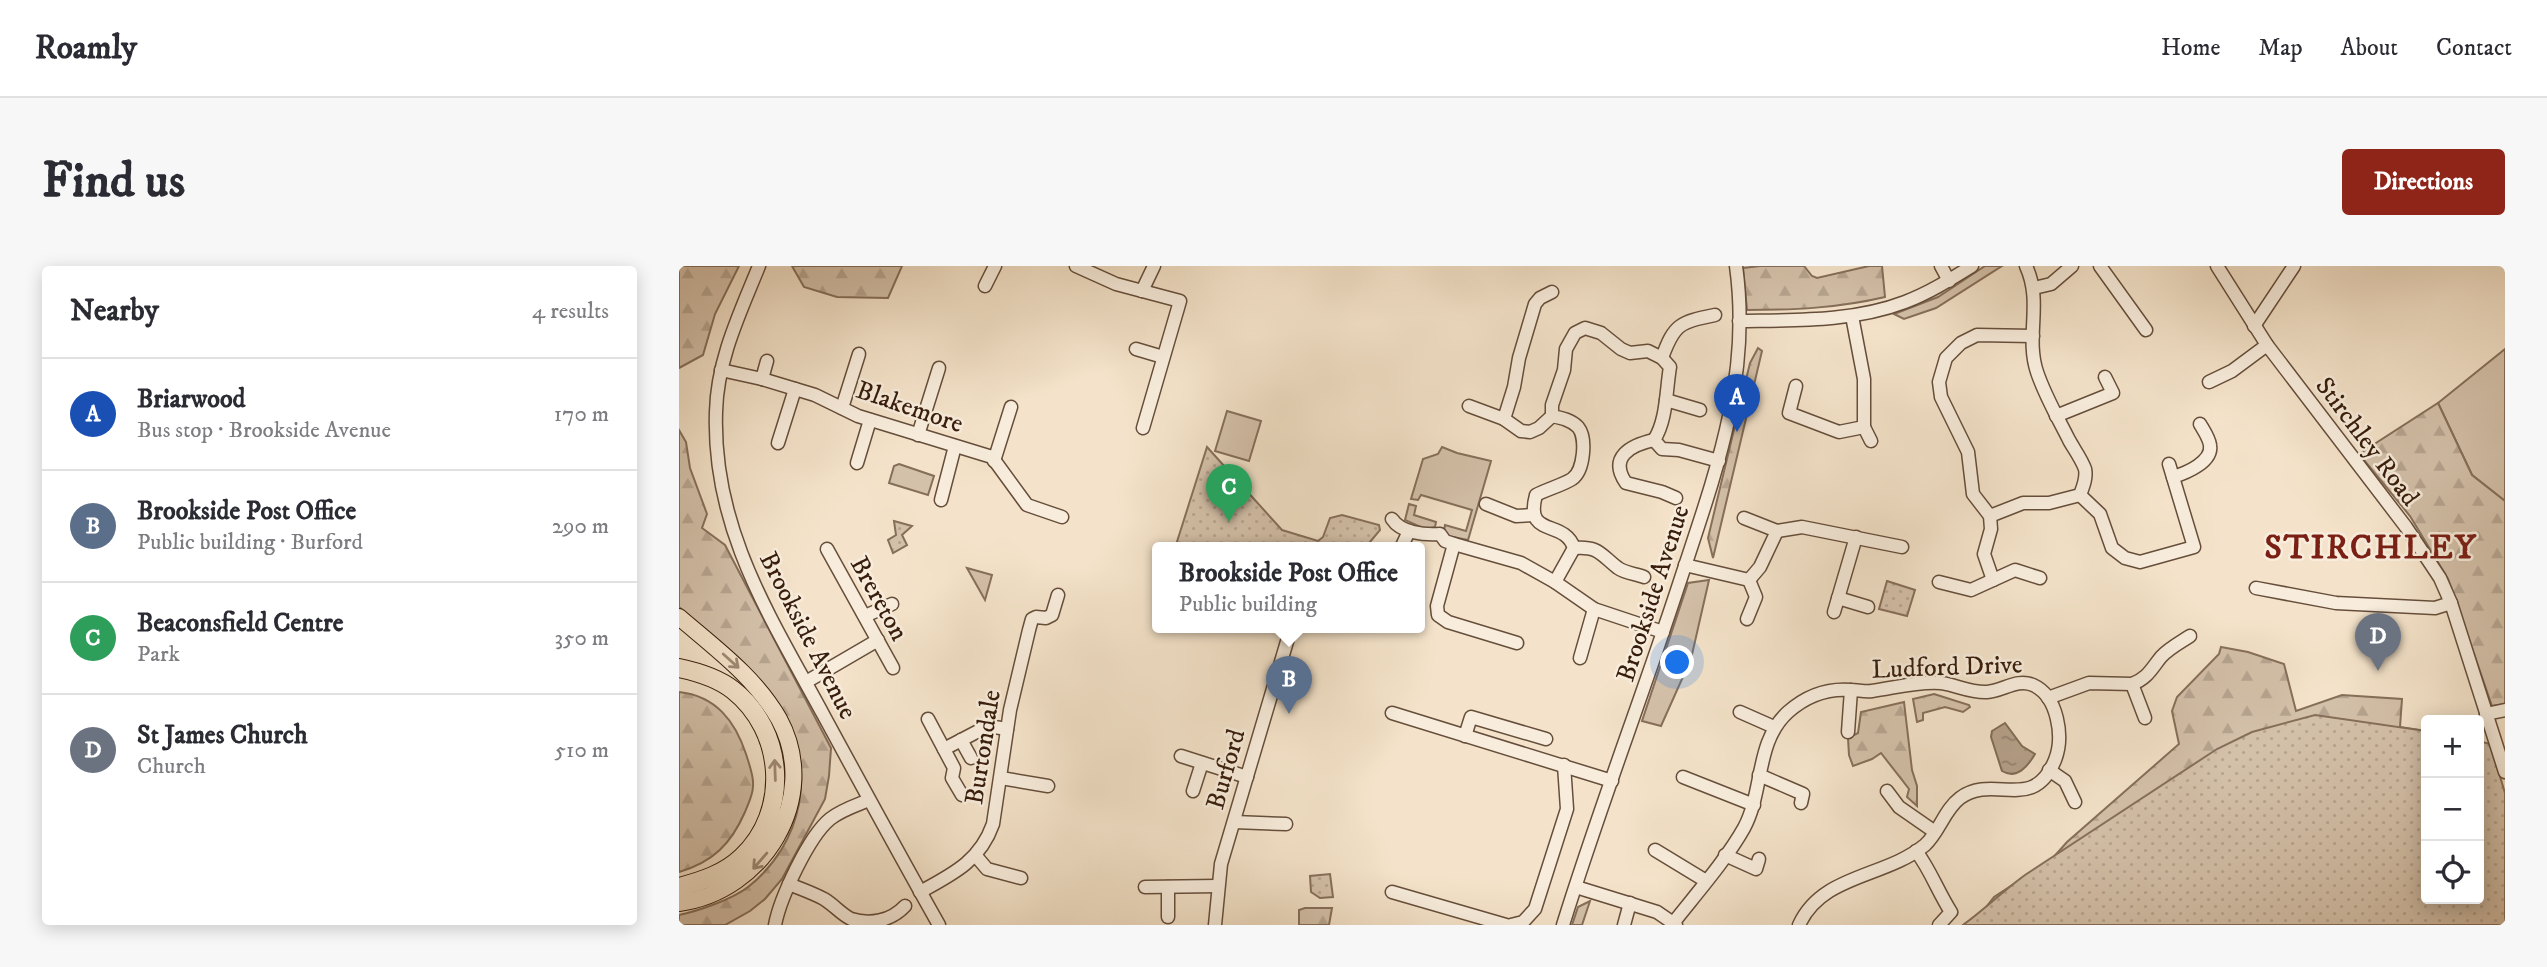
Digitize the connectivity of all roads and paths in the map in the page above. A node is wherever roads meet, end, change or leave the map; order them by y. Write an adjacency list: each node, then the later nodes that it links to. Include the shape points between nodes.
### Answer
1 (759, 266): 31 (street, Brookside Avenue)
2 (995, 266): 14 (street)
3 (1076, 266): 16 (street)
4 (1154, 266): 16 (street)
5 (1736, 266): 20 (street, Brookside Avenue)
6 (1941, 266): 13 (street)
7 (1972, 266): 13 (street)
8 (2026, 266): 15 (street)
9 (2072, 266): 15 (street, via 2051,284)
10 (2100, 266): 22 (street)
11 (2217, 266): 21 (street, Stirchley Road)
12 (2294, 266): 21 (street)
13 (1949, 281): 19 (street, via 1905,302)
14 (985, 286)
15 (2034, 288): 23 (street)
16 (1142, 291): 27 (street, via 1180,301)
17 (1552, 292): 44 (street, via 1535,304)
18 (1715, 314): 28 (street, via 1670,333)
19 (1852, 316): 20 (street); 47 (street, via 1864,379)
20 (1739, 321): 55 (street, Brookside Avenue, via 1738,369)
21 (2254, 326): 24 (street, Stirchley Road)
22 (2146, 330)
23 (2033, 336): 43 (street, via 2036,371); 64 (street, via 1977,335 1946,358 1939,382 1941,397 1968,452 1973,494)
24 (2267, 345): 34 (street); 86 (street, Stirchley Road, via 2406,527)
25 (1136, 349): 27 (street)
26 (859, 354): 40 (street)
27 (1163, 357): 48 (street)
28 (1662, 358): 37 (street, via 1670,367); 42 (street, via 1648,351 1630,353 1601,332 1585,328 1575,333 1566,349)
29 (767, 361): 33 (street)
30 (939, 369): 49 (street)
31 (721, 370): 33 (street, Blakemore); 102 (street, Brookside Avenue, via 716,441 727,512 750,579)
32 (2105, 377): 43 (street, via 2113,393)
33 (762, 379): 36 (street, Blakemore)
34 (2209, 382)
35 (1795, 386): 47 (street, via 1787,418 1839,432)
36 (795, 389): 40 (street, Blakemore); 52 (street)
37 (1666, 400): 41 (street); 50 (street)
38 (1469, 406): 44 (street)
39 (1011, 407): 54 (street)
40 (842, 408): 45 (street, Blakemore)
41 (1700, 410)
42 (1552, 416): 44 (street, via 1530,432); 63 (street, via 1571,421 1581,430 1581,462 1571,480 1536,495)
43 (2056, 416): 59 (street, via 2085,470)
44 (1504, 419)
45 (870, 420): 49 (street, Blakemore); 56 (street)
46 (2200, 424): 58 (street, via 2210,453)
47 (1864, 427): 51 (street)
48 (1143, 428)
49 (918, 435): 53 (street, Blakemore)
50 (1654, 440): 55 (street, via 1662,449); 60 (street, via 1626,450 1620,474 1626,483)
51 (1871, 441)
52 (778, 443)
53 (955, 446): 54 (street, Blakemore); 61 (street)
54 (994, 461): 65 (street, via 1027,505)
55 (1719, 461): 76 (street, Brookside Avenue)
56 (857, 463)
57 (2169, 464): 58 (street)
58 (2173, 477): 59 (street, via 2195,547 2140,562 2112,548 2100,514)
59 (2080, 495): 64 (street, via 2049,503 2023,503)
60 (1676, 498)
61 (941, 499)
62 (1486, 504): 63 (street, via 1516,516)
63 (1534, 515): 74 (street, via 1542,526 1570,538)
64 (1990, 516): 80 (street, via 1984,554)
65 (1062, 517)
66 (1392, 519): 68 (street)
67 (1744, 519): 69 (street)
68 (1409, 531): 71 (street); 72 (street, via 1440,534)
69 (1777, 531): 70 (street, via 1801,527); 79 (street)
70 (1856, 537): 73 (street); 85 (street)
71 (1404, 542)
72 (1454, 544): 81 (street, via 1521,563); 98 (street, via 1438,615)
73 (1902, 547)
74 (1574, 548): 77 (street, via 1601,552 1620,570); 81 (street)
75 (828, 549): 92 (street, Brereton)
76 (1685, 565): 79 (street); 94 (street, Brookside Avenue)
77 (1644, 577)
78 (2040, 578): 80 (street, via 2015,570)
79 (1749, 580): 91 (street, via 1756,597)
80 (1993, 580): 82 (street, via 1971,590)
81 (1555, 582): 89 (street)
82 (1939, 582)
83 (2256, 588): 86 (street, via 2336,603 2435,608)
84 (1058, 595): 113 (street, Burtondale, via 1052,615 1033,619)
85 (1837, 598): 88 (street); 90 (street)
86 (2451, 603): 109 (street, Stirchley Road)
87 (892, 604): 92 (street)
88 (1868, 607)
89 (1594, 609): 94 (street); 99 (street)
90 (1834, 612)
91 (1755, 613)
92 (865, 616): 97 (street, Brereton)
93 (679, 617): 156 (main road, one-way to 156, via 733,663 769,702 781,723 792,765 788,811 764,858 728,887)
94 (1664, 632): 129 (street, Brookside Avenue)
95 (1290, 633): 126 (street, Burford)
96 (2190, 636): 103 (street)
97 (878, 640): 101 (street, Brereton); 102 (street)
98 (1517, 643)
99 (1580, 658)
100 (679, 668): 150 (highway, one-way to 100, via 722,872 742,857 759,836 775,786 775,756 752,709 714,679)
101 (894, 668)
102 (806, 682): 135 (street, Brookside Avenue)
103 (2131, 684): 105 (street, via 2089,683); 110 (street)
104 (1851, 690): 105 (street, Ludford Drive, via 1941,683 1986,693 2029,683); 112 (street, Ludford Drive, via 1805,698); 114 (street)
105 (2048, 698): 123 (street, Ludford Drive, via 2058,724 2059,745)
106 (2505, 710): 109 (street)
107 (1739, 711): 112 (street)
108 (1392, 713): 115 (street)
109 (2486, 714): 124 (street, Stirchley Road)
110 (2145, 718)
111 (928, 719): 118 (street)
112 (1774, 727): 125 (street, Ludford Drive)
113 (1007, 729): 116 (street, via 988,726); 128 (street, Burtondale)
114 (1849, 732)
115 (1465, 736): 117 (street, via 1471,717); 122 (street)
116 (961, 740): 118 (street); 120 (street)
117 (1546, 740)
118 (944, 749): 133 (street)
119 (1181, 756): 121 (street)
120 (971, 758)
121 (1202, 763): 126 (street); 131 (street)
122 (1564, 765): 129 (street); 164 (street, via 1567,809 1535,909 1523,922)
123 (2049, 770): 136 (street, via 2065,781); 140 (street, via 2027,790 1982,789 1959,799)
124 (2505, 772)
125 (1759, 775): 134 (street); 137 (street, Ludford Drive)
126 (1247, 777): 138 (street, Burford)
127 (1683, 777): 137 (street)
128 (1001, 778): 130 (street); 144 (street, Burtondale, via 993,824)
129 (1612, 780): 153 (street, Brookside Avenue)
130 (1048, 786)
131 (1193, 791)
132 (1887, 791): 140 (street, via 1899,807)
133 (962, 795)
134 (1805, 795)
135 (869, 800): 148 (street, via 831,817); 155 (street, Brookside Avenue)
136 (2075, 802)
137 (1754, 805): 143 (street, Ludford Drive)
138 (1234, 822): 139 (street); 149 (street, Burford)
139 (1286, 824)
140 (1935, 832): 142 (street)
141 (1655, 850): 147 (street)
142 (1916, 851): 167 (street, via 1825,892 1805,911); 168 (street, via 1951,912)
143 (1724, 855): 145 (street); 147 (street, Ludford Drive)
144 (975, 856): 146 (street, via 988,869); 155 (street, Burtondale)
145 (1760, 866)
146 (1021, 878)
147 (1706, 880): 160 (street, Ludford Drive)
148 (789, 884): 158 (street, via 859,922); 161 (street)
149 (1218, 886): 152 (street); 163 (street, Burford)
150 (679, 887)
151 (1145, 887): 152 (street)
152 (1168, 887): 159 (street)
153 (1576, 887): 157 (street, Ludford Drive); 165 (street, Brookside Avenue)
154 (1392, 891): 164 (street)
155 (920, 892): 162 (street, Brookside Avenue)
156 (679, 903)
157 (1630, 903): 160 (street, Ludford Drive); 166 (street)
158 (901, 915)
159 (1168, 917)
160 (1675, 923)
161 (775, 925)
162 (939, 925)
163 (1215, 925)
164 (1508, 925)
165 (1563, 925)
166 (1624, 925)
167 (1799, 925)
168 (1939, 925)

